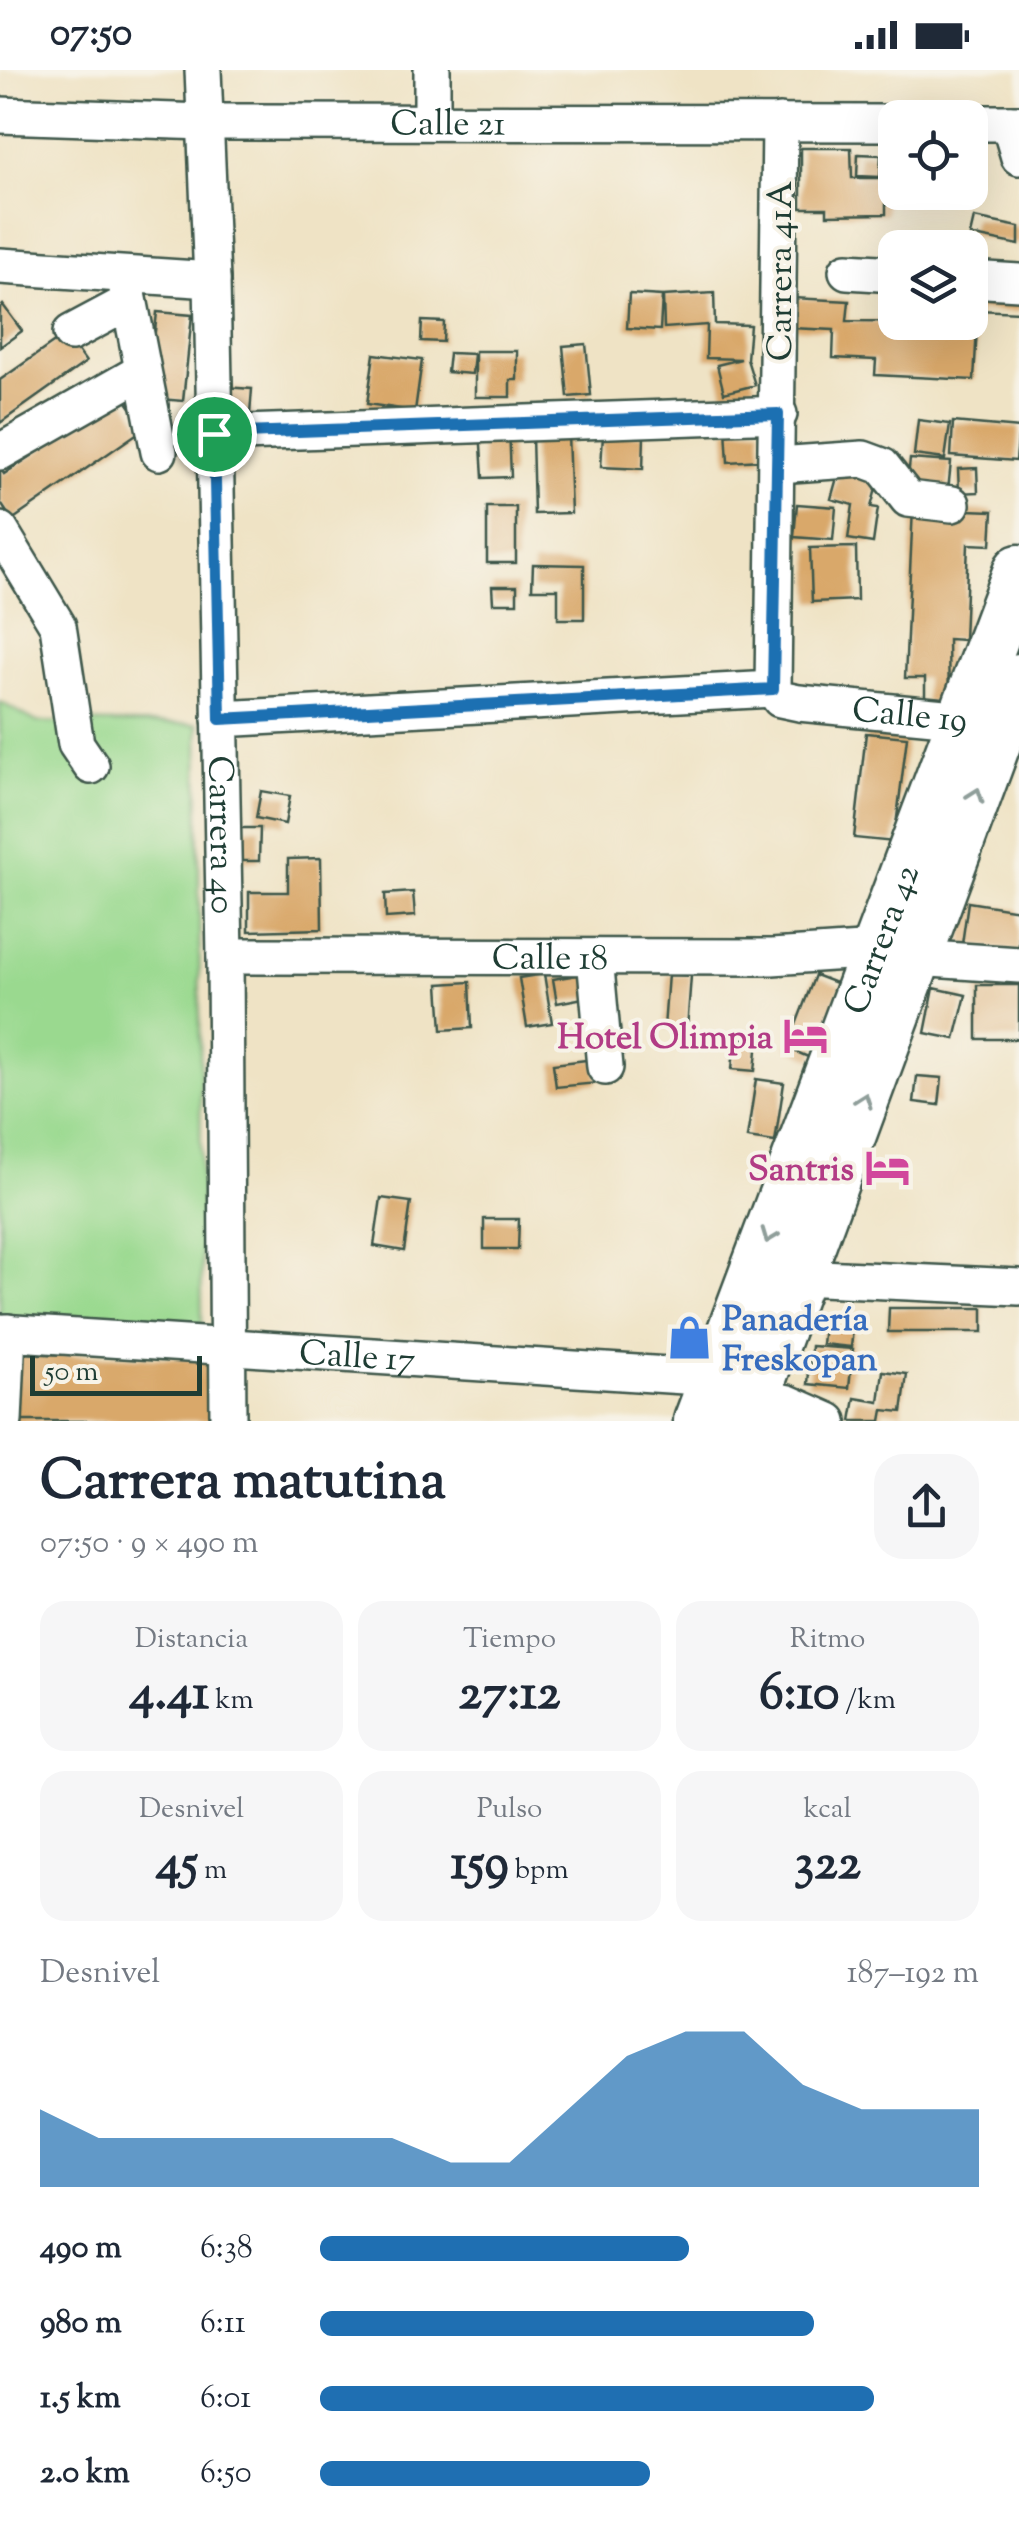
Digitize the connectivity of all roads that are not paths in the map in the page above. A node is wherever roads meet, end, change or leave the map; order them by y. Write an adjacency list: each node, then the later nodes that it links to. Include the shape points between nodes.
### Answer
1 (203, 70): 4 (street, Carrera 40)
2 (432, 70): 5 (street)
3 (0, 115): 4 (street, Calle 21)
4 (205, 122): 5 (street, Calle 21); 15 (street, Carrera 40)
5 (432, 122): 6 (street, Calle 21)
6 (780, 122): 7 (street, Calle 21); 20 (street, Carrera 41A)
7 (878, 123)
8 (988, 123): 9 (street)
9 (1014, 123): 10 (street)
10 (1019, 157)
11 (0, 266): 17 (street)
12 (846, 271): 13 (street)
13 (878, 273)
14 (988, 279): 16 (street)
15 (212, 280): 17 (street); 21 (street, Carrera 40)
16 (1019, 282)
17 (127, 290): 18 (street); 19 (street)
18 (71, 333)
19 (141, 372): 22 (street); 23 (street)
20 (778, 414): 21 (street); 24 (street, Carrera 41A)
21 (214, 434): 30 (street, Carrera 40)
22 (0, 452)
23 (159, 452)
24 (778, 465): 25 (street, via 863,459 882,466 908,500); 28 (street, Carrera 41A)
25 (952, 504)
26 (0, 530): 31 (street, via 58,626 76,744)
27 (1019, 570): 29 (highway, Carrera 42)
28 (786, 696): 29 (street, Calle 19); 30 (street, Calle 19)
29 (1003, 704): 32 (highway, Carrera 42)
30 (220, 719): 33 (street, Carrera 40)
31 (91, 766)
32 (896, 954): 34 (street, Calle 18); 35 (street, Calle 18); 37 (highway, Carrera 42, one-way to 32); 41 (highway, Carrera 42, one-way to 41)
33 (225, 956): 34 (street, Calle 18); 40 (street, Carrera 40)
34 (595, 957): 36 (street)
35 (1019, 965)
36 (606, 1066)
37 (798, 1278): 38 (street); 41 (highway, Carrera 42)
38 (1019, 1286)
39 (4, 1332): 40 (street, Calle 17); 42 (street)
40 (230, 1344): 41 (street, Calle 17); 43 (street, Carrera 40)
41 (728, 1404): 44 (street, Calle 17, via 788,1404)
42 (4, 1421)
43 (228, 1421)
44 (829, 1421)

